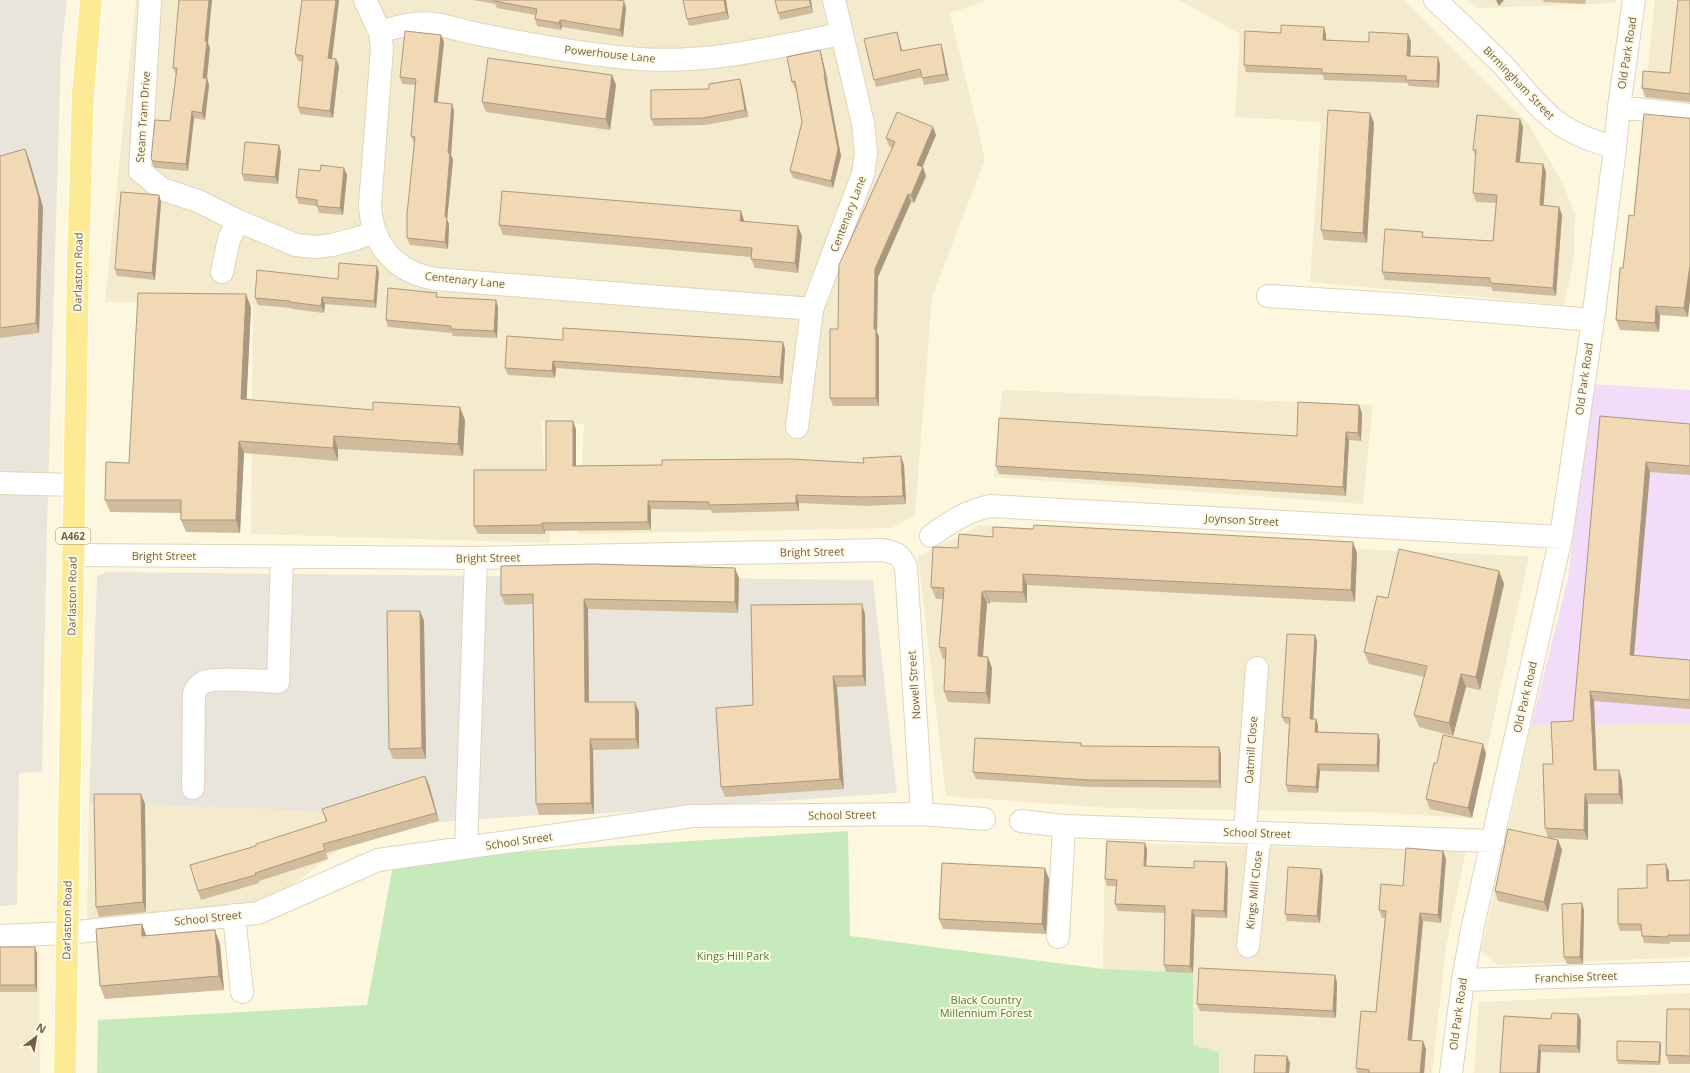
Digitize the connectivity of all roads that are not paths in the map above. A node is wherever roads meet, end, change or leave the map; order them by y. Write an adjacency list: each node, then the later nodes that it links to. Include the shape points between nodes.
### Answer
1 (91, 0): 20 (main road, Darlaston Road / A462, via 83,100)
2 (150, 0): 12 (street, Steam Tram Drive, via 140,171 162,189 198,201)
3 (365, 0): 7 (street, Centenary Lane)
4 (834, 0): 8 (street, Centenary Lane)
5 (1435, 0): 11 (street, Birmingham Street, via 1492,54 1556,121 1592,141)
6 (1634, 0): 9 (street, Old Park Road)
7 (380, 32): 8 (street, Powerhouse Lane, via 411,24 433,24 582,53 673,60 756,50); 13 (street, Centenary Lane, via 382,48 370,205 370,220)
8 (841, 34): 16 (street, Centenary Lane, via 863,123 866,153 863,174)
9 (1619, 107): 10 (street); 11 (street, Old Park Road)
10 (1690, 115)
11 (1615, 148): 17 (street, Old Park Road)
12 (238, 221): 13 (street, Steam Tram Drive, via 296,245 315,247 332,245); 14 (street, via 229,239)
13 (374, 232): 16 (street, Centenary Lane, via 380,245 390,256 405,269 421,276)
14 (222, 272)
15 (1268, 296): 17 (street)
16 (812, 308): 18 (street, Centenary Lane)
17 (1593, 320): 22 (street, Old Park Road)
18 (797, 428)
19 (0, 483): 20 (street)
20 (74, 485): 23 (main road, Darlaston Road / A462)
21 (931, 536): 22 (street, Joynson Street, via 951,521 974,509 990,506)
22 (1561, 537): 34 (street, Old Park Road)
23 (73, 555): 24 (street, Bright Street); 37 (main road, Darlaston Road / A462)
24 (282, 557): 26 (street, Bright Street); 28 (street, via 278,682 210,680 197,686 194,693)
25 (902, 557): 26 (street, Bright Street, via 884,550); 29 (street, Nowell Street, via 906,567)
26 (476, 558): 35 (street)
27 (1257, 668): 33 (street, Oatmill Close)
28 (193, 788)
29 (922, 814): 30 (street, School Street); 35 (street, School Street, via 692,816)
30 (984, 818)
31 (1021, 821): 32 (street, School Street)
32 (1064, 826): 33 (street, School Street); 39 (street)
33 (1252, 833): 34 (street, School Street); 40 (street, Kings Mill Close)
34 (1493, 841): 42 (street, Old Park Road)
35 (466, 848): 36 (street, School Street, via 378,860 258,913)
36 (234, 915): 37 (street, School Street); 43 (street)
37 (67, 933): 38 (street, School Street); 44 (main road, Darlaston Road / A462)
38 (0, 936)
39 (1058, 937)
40 (1248, 946)
41 (1690, 973): 42 (street, Franchise Street)
42 (1463, 980): 45 (street, Old Park Road)
43 (242, 992)
44 (66, 1073)
45 (1450, 1073)

